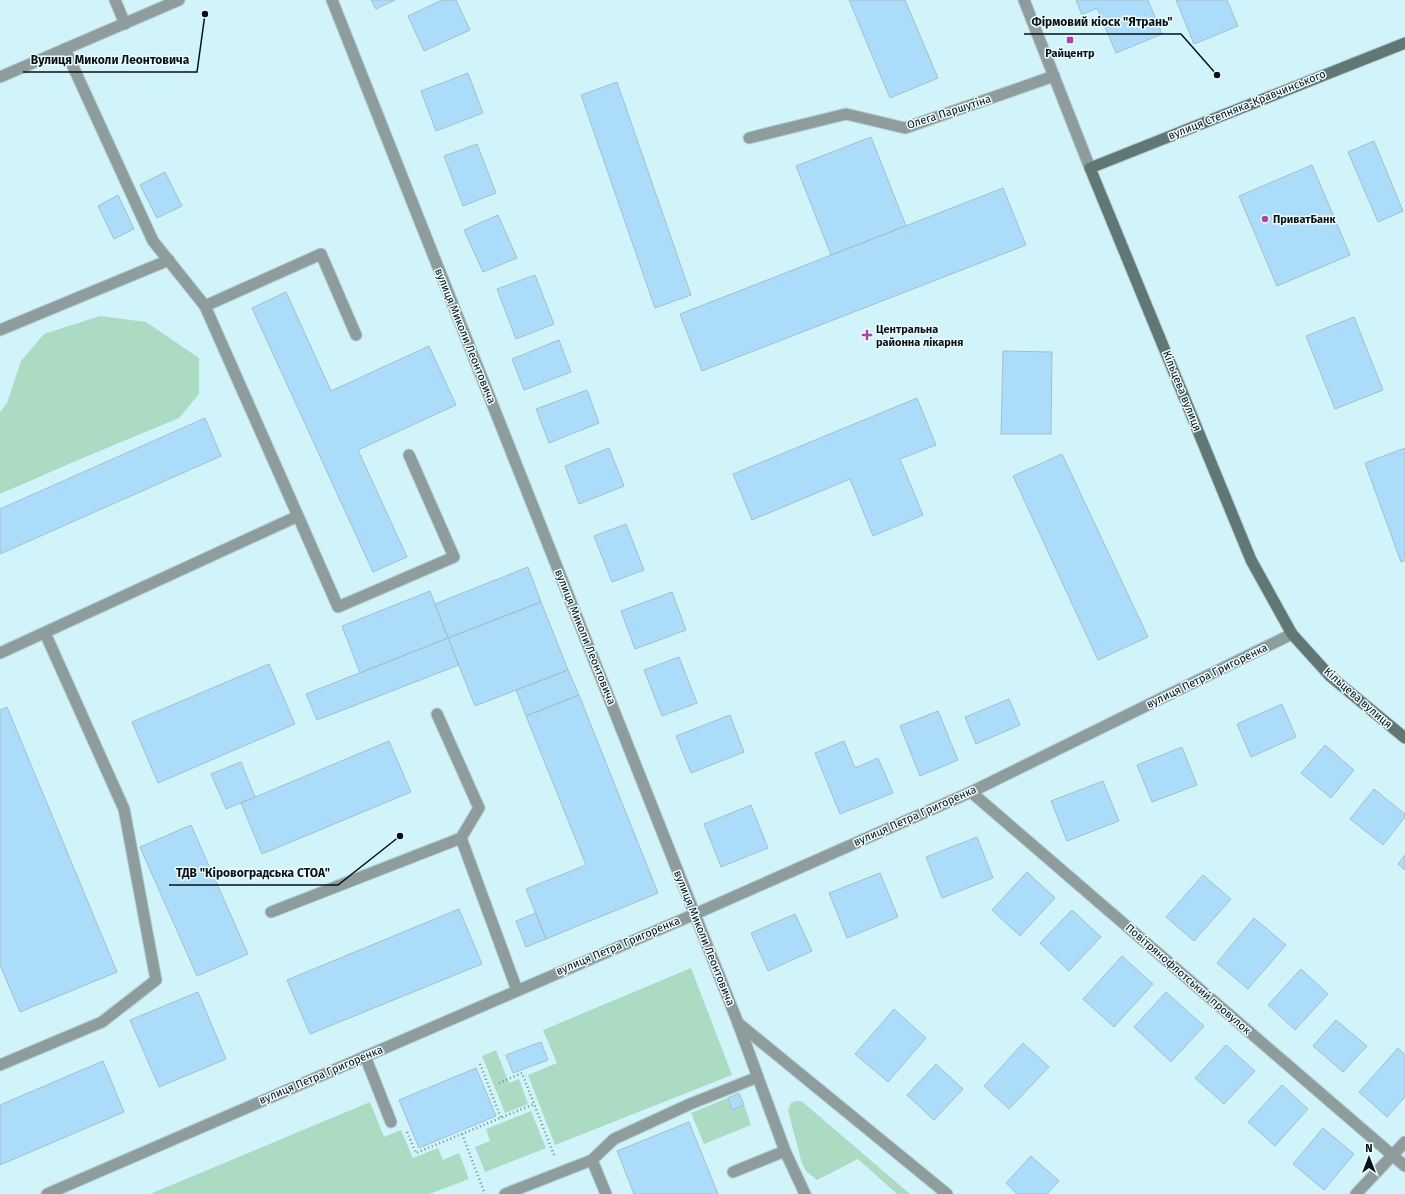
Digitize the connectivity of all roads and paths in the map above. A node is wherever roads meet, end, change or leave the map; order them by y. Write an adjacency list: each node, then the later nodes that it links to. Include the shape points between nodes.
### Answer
1 (115, 0): 5 (street)
2 (179, 0): 5 (street)
3 (332, 0): 26 (street, вулиця Миколи Леонтовича)
4 (1024, 0): 8 (street, Кільцева вулиця)
5 (125, 24): 7 (street)
6 (1405, 43): 11 (main road, вулиця Степняка-Кравчинського)
7 (65, 49): 9 (street); 12 (street, via 153,241)
8 (1054, 76): 10 (street, Олега Паршутіна, via 905,128 846,114); 11 (street, Кільцева вулиця)
9 (0, 77)
10 (749, 138)
11 (1090, 168): 19 (main road, Кільцева вулиця, via 1251,560)
12 (169, 260): 13 (street); 14 (street)
13 (205, 306): 15 (street, via 321,254); 17 (street)
14 (0, 330)
15 (356, 335)
16 (409, 455): 17 (street, via 454,557 338,607)
17 (298, 516): 18 (street)
18 (45, 633): 20 (street); 31 (street, via 124,809 156,980 102,1022)
19 (1292, 634): 22 (main road, Кільцева вулиця, via 1330,676); 23 (street, вулиця Петра Григоренка)
20 (0, 653)
21 (437, 714): 24 (street, via 479,808)
22 (1405, 738)
23 (971, 792): 26 (street, вулиця Петра Григоренка); 41 (street, Повітрянофлотський провулок)
24 (461, 838): 25 (street); 27 (street)
25 (272, 912)
26 (695, 914): 27 (street, вулиця Петра Григоренка); 28 (street, вулиця Миколи Леонтовича)
27 (517, 990): 29 (street, вулиця Петра Григоренка)
28 (738, 1023): 32 (street); 51 (street, вулиця Миколи Леонтовича)
29 (364, 1056): 36 (street); 46 (street, вулиця Петра Григоренка)
30 (480, 1064): 35 (path)
31 (0, 1065)
32 (758, 1077): 40 (street); 42 (street, via 690,1104 614,1139)
33 (499, 1083): 34 (path, via 522,1073)
34 (534, 1104): 35 (path); 44 (path)
35 (502, 1118): 38 (path)
36 (391, 1122)
37 (405, 1128): 38 (path, via 416,1153)
38 (462, 1134): 47 (path)
39 (1405, 1142): 41 (street)
40 (785, 1151): 45 (street); 50 (street)
41 (1392, 1155): 43 (street, Повітрянофлотський провулок); 52 (street)
42 (592, 1160): 44 (street); 49 (street)
43 (1405, 1166)
44 (561, 1172): 48 (street)
45 (733, 1172)
46 (47, 1194)
47 (484, 1194)
48 (506, 1194)
49 (606, 1194)
50 (805, 1194)
51 (947, 1194)
52 (1356, 1194)

